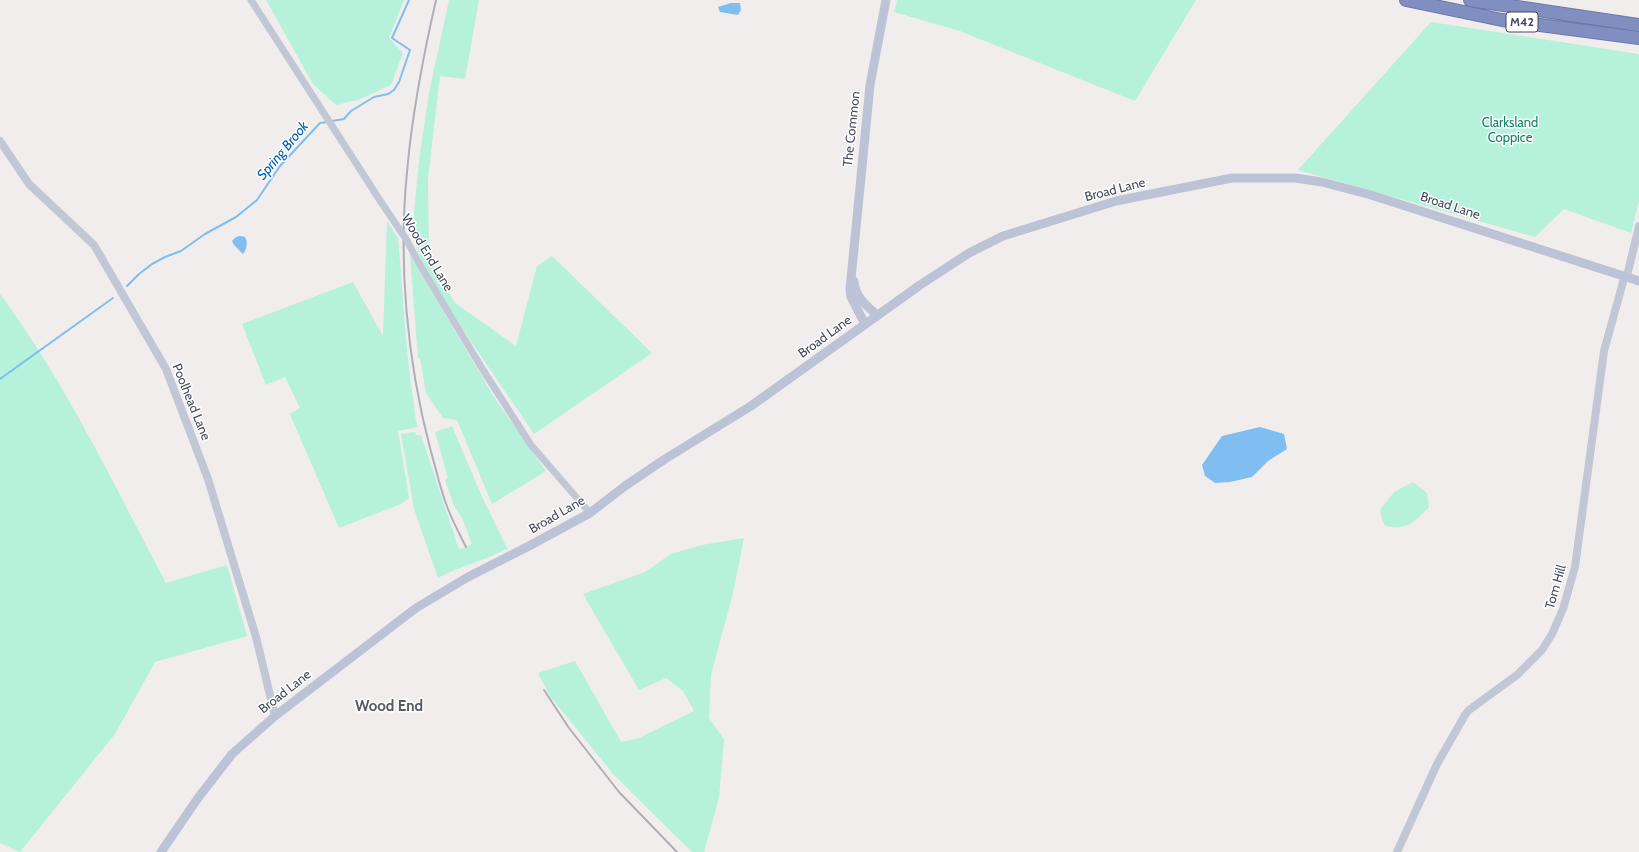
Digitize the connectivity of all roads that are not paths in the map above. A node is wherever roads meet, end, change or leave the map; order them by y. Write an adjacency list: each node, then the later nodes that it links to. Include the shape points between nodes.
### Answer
1 (251, 0): 14 (street, Wood End Lane, bridge, via 406,239 483,370 531,445)
2 (886, 0): 9 (main road, The Common, via 870,85)
3 (1406, 0): 6 (highway, M42, via 1502,20)
4 (1470, 0): 5 (highway, M42)
5 (1639, 25)
6 (1639, 38)
7 (0, 141): 15 (street, Poolhead Lane, via 29,184 94,245 166,369 208,479 256,637)
8 (1639, 226): 10 (street, Tom Hill)
9 (854, 262): 12 (main road, The Common, via 854,288 859,298); 13 (main road, The Common, via 851,297)
10 (1626, 276): 11 (main road, Broad Lane); 12 (main road, Broad Lane, via 1371,195 1322,182 1295,178 1232,178 1116,202 1003,236 969,253); 17 (street, Tom Hill, via 1604,351 1575,567 1563,609 1542,650 1517,675 1469,710 1437,764)
11 (1639, 281)
12 (877, 315): 13 (main road, Broad Lane)
13 (865, 324): 14 (main road, Broad Lane, via 751,406 664,459)
14 (590, 513): 15 (main road, Broad Lane, via 427,601)
15 (275, 716): 16 (main road, Broad Lane, via 232,754 198,798)
16 (162, 852)
17 (1397, 852)

